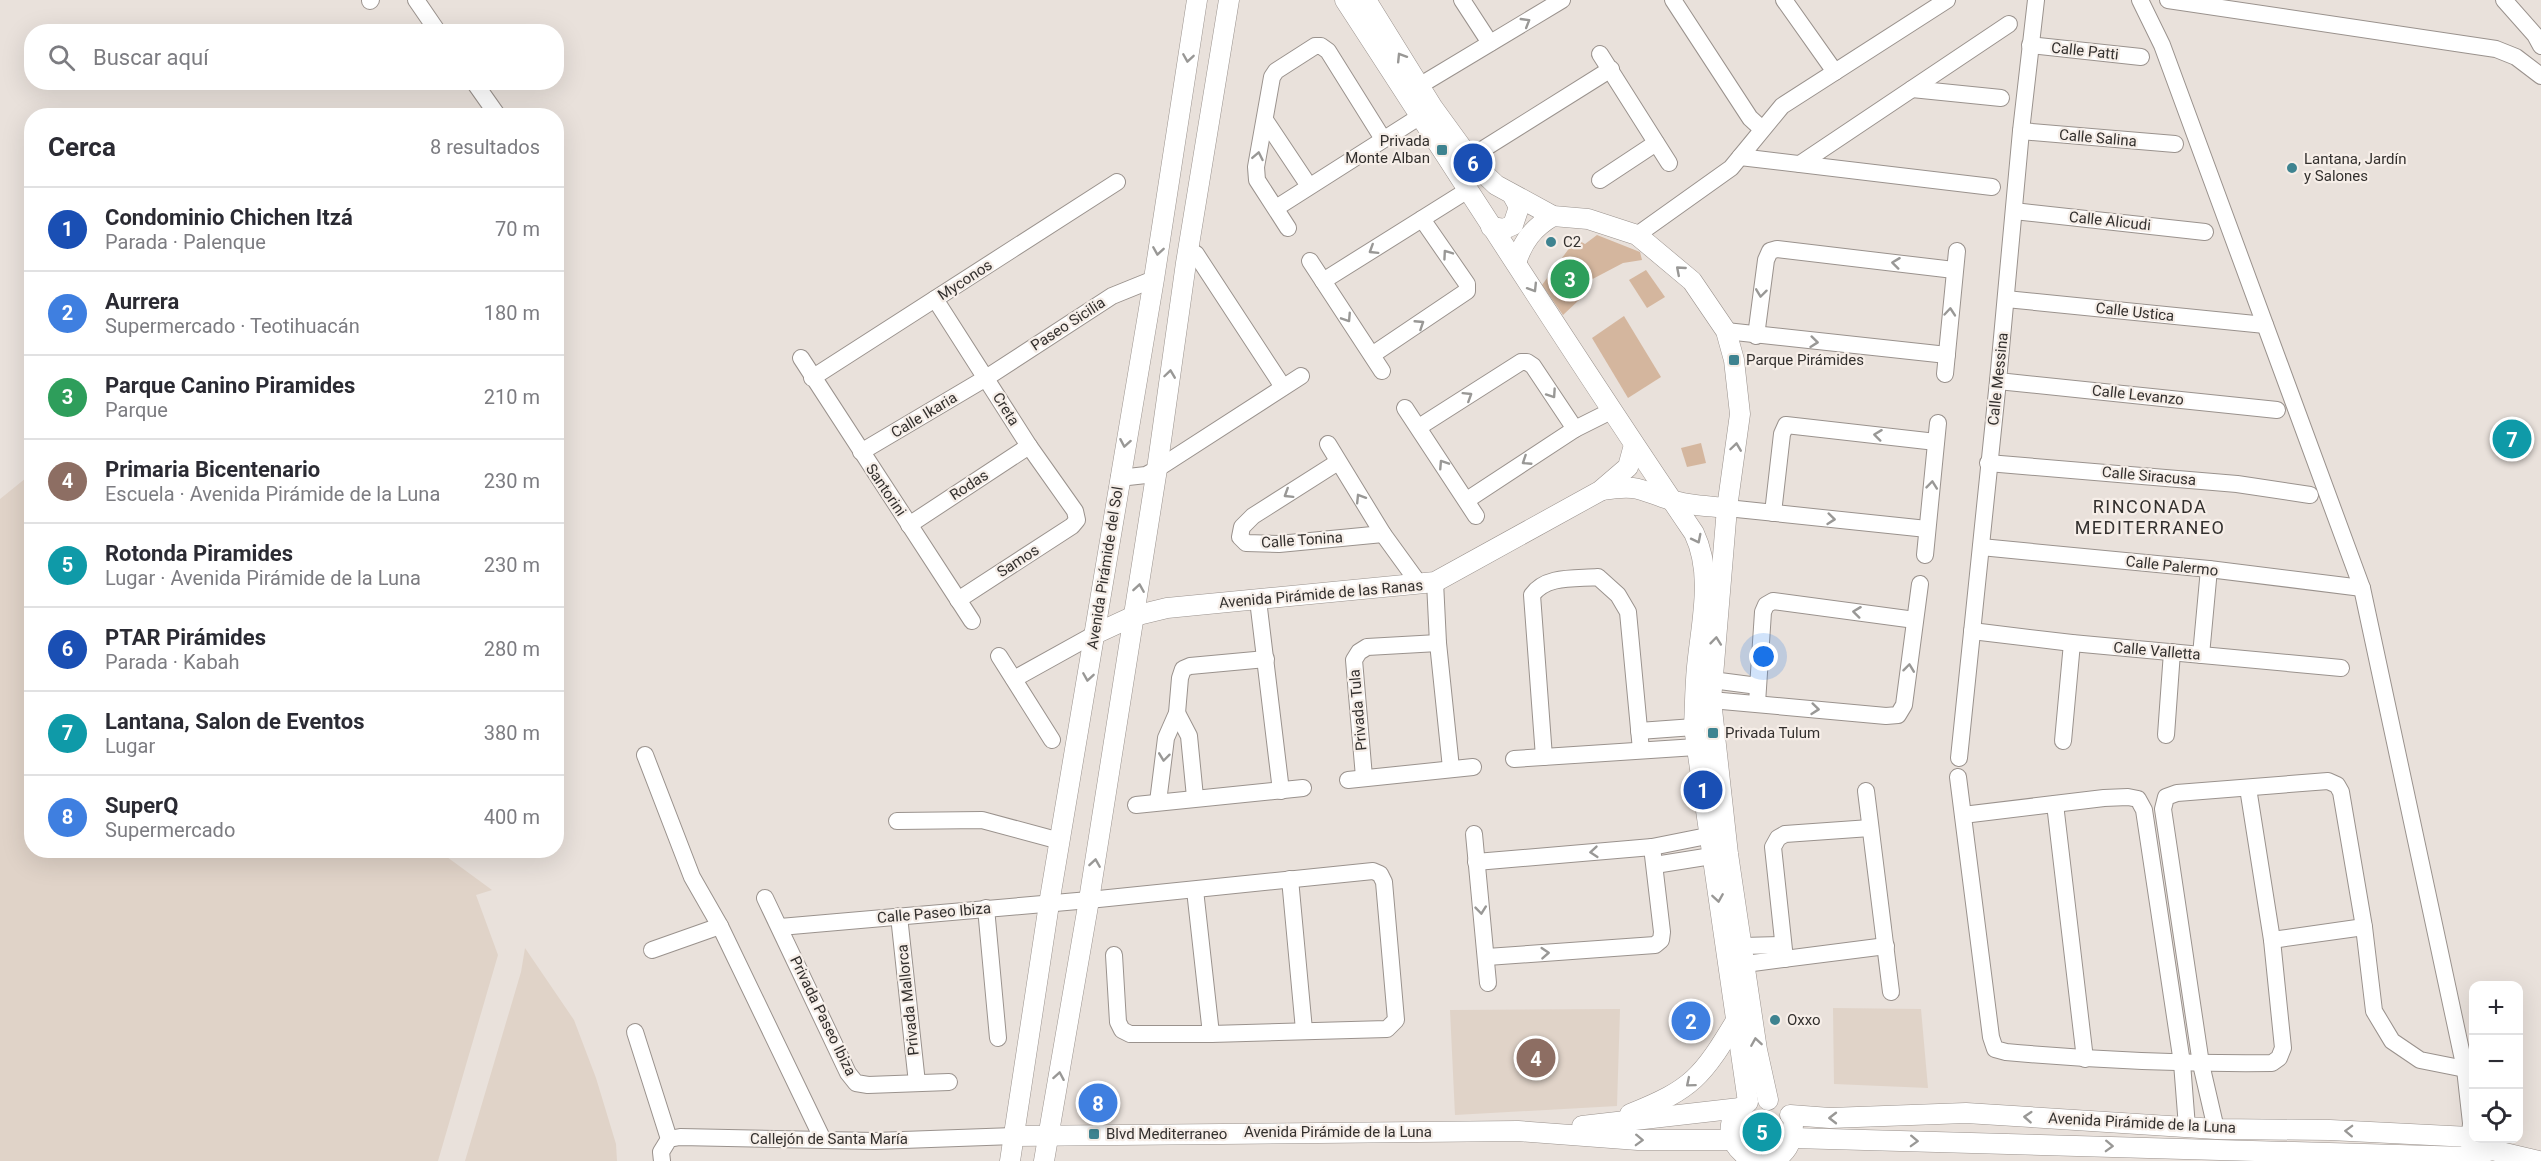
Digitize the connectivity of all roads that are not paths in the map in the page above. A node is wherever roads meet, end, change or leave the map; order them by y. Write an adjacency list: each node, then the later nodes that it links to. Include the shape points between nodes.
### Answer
1 (416, 0): 15 (street)
2 (1197, 0): 43 (street, Avenida Pirámide del Sol, one-way to 43)
3 (1229, 0): 46 (street)
4 (1345, 0): 30 (street)
5 (1366, 0): 25 (street, one-way to 5)
6 (1462, 0): 17 (street)
7 (1673, 0): 32 (street, via 1750,118)
8 (1784, 0): 23 (street)
9 (1947, 0): 23 (street)
10 (2036, 0): 18 (street, Calle Messina)
11 (2140, 0): 66 (street, via 2162,45)
12 (2168, 0): 24 (street, via 2496,49 2516,57)
13 (2504, 0): 19 (street)
14 (1568, 4): 17 (street, one-way to 14)
15 (432, 24)
16 (2009, 24): 26 (street)
17 (1490, 43): 25 (street)
18 (2030, 45): 21 (street, Calle Patti); 33 (street, Calle Messina)
19 (2541, 46)
20 (1600, 54): 22 (street)
21 (2141, 57)
22 (1611, 69): 35 (street); 38 (street)
23 (1835, 72): 32 (street, via 1782,106)
24 (2541, 76)
25 (1419, 86): 30 (street)
26 (1912, 89): 28 (street); 40 (street)
27 (480, 90): 29 (street)
28 (2001, 99)
29 (492, 108)
30 (1420, 116): 34 (street); 38 (street); 47 (street)
31 (1265, 120): 34 (street, via 1276,71 1321,46 1328,51); 44 (street); 49 (street, one-way to 31, via 1257,180)
32 (1762, 129): 37 (street)
33 (2021, 131): 36 (street, Calle Salina); 50 (street, Calle Messina)
34 (1383, 139): 44 (street)
35 (1656, 143): 39 (street); 41 (street)
36 (2175, 144)
37 (1740, 157): 40 (street); 56 (street, via 1731,168)
38 (1469, 158): 48 (street)
39 (1669, 163)
40 (1800, 164): 45 (street)
41 (1600, 180)
42 (1117, 182): 64 (street, Myconos)
43 (1169, 184): 46 (street); 62 (street, Avenida Pirámide del Sol, one-way to 62)
44 (1309, 186): 49 (street)
45 (1992, 187)
46 (1200, 188): 57 (street)
47 (1468, 190): 52 (street); 53 (street)
48 (1513, 196): 51 (street); 53 (street, via 1519,207 1513,225 1504,230)
49 (1276, 208): 54 (street)
50 (2014, 211): 55 (street, Calle Alicudi); 65 (street, Calle Messina)
51 (1553, 216): 56 (street, via 1588,219); 60 (street, via 1531,232)
52 (1422, 219): 63 (street, one-way to 63); 69 (street, one-way to 52, via 1467,291 1467,284)
53 (1491, 227): 60 (street)
54 (1288, 228)
55 (2205, 232)
56 (1637, 235): 67 (street, one-way to 56, via 1692,281)
57 (1188, 249): 78 (street, via 1196,254); 92 (street, one-way to 57)
58 (1957, 251): 61 (street)
59 (1310, 261): 63 (street)
60 (1516, 263): 80 (street, one-way to 80)
61 (1954, 270): 68 (street, one-way to 68, via 1770,251); 70 (street, one-way to 61)
62 (1154, 279): 76 (street, Paseo Sicilia, via 1112,296); 93 (street, Avenida Pirámide del Sol, one-way to 93)
63 (1323, 281): 69 (street, one-way to 69)
64 (935, 299): 75 (street, Myconos); 76 (street, Creta)
65 (2006, 299): 66 (street, Calle Ustica); 77 (street, Calle Messina)
66 (2265, 325): 110 (street)
67 (1726, 331): 68 (street); 98 (street, one-way to 67, via 1740,414 1734,360)
68 (1753, 336): 70 (street, one-way to 70)
69 (1372, 355): 72 (street)
70 (1947, 355): 73 (street)
71 (801, 358): 75 (street, Santorini)
72 (1382, 371)
73 (1945, 374)
74 (1301, 376): 78 (street)
75 (812, 378): 89 (street, Santorini)
76 (986, 378): 88 (street, Creta); 89 (street, Calle Ikaria)
77 (1998, 381): 81 (street, Calle Levanzo); 91 (street, Calle Messina)
78 (1283, 387): 92 (street)
79 (1406, 408): 83 (street)
80 (1613, 410): 84 (street); 87 (street)
81 (2277, 410)
82 (1938, 423): 85 (street)
83 (1419, 427): 84 (street, one-way to 84, via 1521,362 1527,362); 96 (street, one-way to 83)
84 (1575, 429): 96 (street, one-way to 96)
85 (1936, 442): 99 (street, one-way to 99, via 1786,426); 103 (street, one-way to 85)
86 (1328, 444): 90 (street)
87 (1634, 445): 94 (street, Avenida Pirámide de las Ranas, via 1628,467); 97 (street)
88 (1029, 446): 101 (street, Creta); 102 (street, Rodas)
89 (861, 453): 102 (street, Santorini)
90 (1338, 462): 104 (street, one-way to 90); 104 (street, Calle Tonina, one-way to 104, via 1253,516 1242,527 1240,537 1246,543 1268,544)
91 (1988, 463): 95 (street, Calle Siracusa, via 2237,484); 105 (street, Calle Messina)
92 (1157, 469): 93 (street, via 1146,475); 113 (street, one-way to 92)
93 (1119, 478): 117 (street, Avenida Pirámide del Sol)
94 (1600, 491): 97 (street, Avenida Pirámide de las Ranas, via 1626,486 1652,491); 108 (street, Avenida Pirámide de las Ranas)
95 (2310, 495)
96 (1467, 500): 100 (street)
97 (1672, 501): 98 (street, Avenida Pirámide de las Ranas); 133 (street, one-way to 133, via 1699,543 1705,571)
98 (1727, 508): 99 (street); 126 (street, one-way to 98)
99 (1767, 513): 103 (street, one-way to 103)
100 (1476, 516)
101 (1077, 520): 111 (street, Samos)
102 (909, 525): 111 (street, Santorini)
103 (1927, 529): 106 (street)
104 (1383, 534): 108 (street)
105 (1981, 547): 107 (street, Calle Palermo); 116 (street, Calle Messina)
106 (1925, 555)
107 (2209, 569): 110 (street, Calle Palermo); 121 (street)
108 (1428, 584): 112 (street, Avenida Pirámide de las Ranas); 118 (street)
109 (1920, 584): 114 (street)
110 (2362, 588): 189 (street)
111 (958, 600): 115 (street, Santorini)
112 (1258, 600): 113 (street, Avenida Pirámide de las Ranas, via 1167,608); 123 (street)
113 (1134, 616): 117 (street, Avenida Pirámide de las Ranas); 165 (street, one-way to 113)
114 (1915, 620): 127 (street, one-way to 127, via 1773,601 1763,612); 129 (street, one-way to 114, via 1898,715 1904,705)
115 (972, 621)
116 (1972, 631): 119 (street, Calle Valletta); 139 (street, Calle Messina)
117 (1095, 634): 125 (street); 157 (street, Avenida Pirámide del Sol, one-way to 157)
118 (1438, 643): 142 (street); 142 (street, Privada Tula, via 1367,647 1354,660 1356,778)
119 (2072, 644): 120 (street, Calle Valletta); 135 (street)
120 (2172, 652): 121 (street, Calle Valletta); 132 (street)
121 (2201, 655): 124 (street, Calle Valletta)
122 (999, 656): 125 (street)
123 (1266, 659): 130 (street, via 1183,669); 146 (street)
124 (2341, 668)
125 (1014, 679): 134 (street)
126 (1712, 680): 127 (street); 128 (street)
127 (1755, 686): 129 (street)
128 (1711, 700): 129 (street); 156 (street)
129 (1753, 703)
130 (1177, 713): 148 (street, via 1189,736); 149 (street, one-way to 149, via 1166,738)
131 (1639, 730): 133 (street); 136 (street); 138 (street, via 1628,612 1618,595 1598,577 1549,581 1539,585 1532,595)
132 (2166, 735)
133 (1687, 737): 136 (street); 156 (street)
134 (1052, 740)
135 (2063, 741)
136 (1641, 750): 138 (street)
137 (645, 755): 169 (street, via 692,877)
138 (1544, 757): 140 (street)
139 (1959, 758)
140 (1514, 759)
141 (1473, 767): 142 (street, Privada Tula)
142 (1451, 768)
143 (1958, 777): 152 (street)
144 (1303, 788): 146 (street)
145 (2248, 788): 171 (street, via 2328,781 2337,785); 172 (street); 188 (street, via 2177,793 2166,797 2163,809)
146 (1281, 791): 148 (street)
147 (1866, 791): 154 (street)
148 (1195, 797): 149 (street)
149 (1158, 802): 151 (street)
150 (2055, 804): 152 (street); 186 (street); 187 (street, via 2128,797 2138,799 2144,810)
151 (1136, 805)
152 (1964, 815): 186 (street, via 1995,1049)
153 (897, 821): 157 (street, via 982,820)
154 (1870, 828): 173 (street); 175 (street, via 1785,834 1778,838 1773,848)
155 (1474, 834): 160 (street)
156 (1717, 834): 158 (street); 159 (street)
157 (1060, 841): 166 (street, Avenida Pirámide del Sol)
158 (1653, 847): 160 (street, one-way to 160); 161 (street)
159 (1720, 855): 161 (street); 177 (street); 181 (street, one-way to 181)
160 (1476, 862): 178 (street, one-way to 178)
161 (1655, 865): 178 (street, one-way to 161, via 1655,945 1662,932)
162 (1290, 879): 163 (street, Calle Paseo Ibiza); 182 (street); 182 (street, Calle Paseo Ibiza, via 1373,870 1384,882 1396,1020 1387,1029)
163 (1195, 890): 165 (street, Calle Paseo Ibiza); 184 (street)
164 (765, 898): 170 (street, Privada Paseo Ibiza)
165 (1089, 900): 166 (street, Calle Paseo Ibiza); 193 (street, one-way to 165)
166 (1049, 904): 167 (street, Calle Paseo Ibiza); 194 (street, Avenida Pirámide del Sol)
167 (986, 908): 168 (street, Calle Paseo Ibiza); 185 (street)
168 (899, 916): 170 (street, Calle Paseo Ibiza); 191 (street, Privada Mallorca)
169 (720, 926): 174 (street); 208 (street)
170 (780, 927): 191 (street, Privada Paseo Ibiza, via 856,1083)
171 (2364, 927): 172 (street); 189 (street, via 2374,1011 2392,1041 2420,1060)
172 (2272, 940): 188 (street, via 2283,1048 2279,1058 2272,1063)
173 (1886, 946): 175 (street); 180 (street)
174 (652, 950)
175 (1780, 952): 177 (street)
176 (1114, 955): 184 (street, via 1122,1030 1130,1034)
177 (1743, 955): 192 (street, one-way to 177)
178 (1487, 957): 179 (street)
179 (1488, 983)
180 (1891, 992)
181 (1737, 1019): 195 (street); 198 (street, one-way to 198, via 1706,1070 1688,1086 1668,1099)
182 (1304, 1030): 184 (street)
183 (635, 1032): 206 (street)
184 (1211, 1034)
185 (998, 1038)
186 (2085, 1059): 187 (street)
187 (2182, 1063): 188 (street); 199 (street)
188 (2201, 1064): 200 (street)
189 (2464, 1069): 196 (street)
190 (949, 1082): 191 (street, Privada Paseo Ibiza)
191 (917, 1083)
192 (1768, 1100): 195 (street, Avenida Pirámide de la Luna); 197 (street)
193 (1054, 1104): 194 (street, via 1037,1114); 203 (street)
194 (1018, 1105): 204 (street, Avenida Pirámide del Sol)
195 (1744, 1105): 198 (street, Avenida Pirámide de la Luna); 209 (street, via 1733,1117)
196 (2469, 1108)
197 (1790, 1115): 199 (street, Avenida Pirámide de la Luna, one-way to 197, via 1965,1113 1830,1118); 207 (street)
198 (1605, 1124): 201 (street, Avenida Pirámide de la Luna)
199 (2187, 1127): 200 (street, Avenida Pirámide de la Luna)
200 (2216, 1129): 202 (street, Avenida Pirámide de la Luna, one-way to 200)
201 (1518, 1131): 203 (street, Avenida Pirámide de la Luna); 209 (street, Avenida Pirámide de la Luna, one-way to 209, via 1638,1140)
202 (2389, 1132): 205 (street, Avenida Pirámide de la Luna); 213 (street)
203 (1049, 1134): 204 (street, Avenida Pirámide de la Luna); 218 (street)
204 (1014, 1136): 208 (street, Callejón de Santa María); 217 (street, Avenida Pirámide del Sol)
205 (2469, 1137)
206 (669, 1138): 208 (street, Callejón de Santa María); 216 (street, via 661,1152)
207 (1793, 1138): 213 (street, Avenida Pirámide de la Luna, one-way to 213); 215 (street, via 1787,1150)
208 (823, 1140)
209 (1732, 1140): 219 (street, via 1741,1154)
210 (2469, 1143): 214 (street)
211 (2480, 1143): 212 (street, Avenida Pirámide de la Luna)
212 (2492, 1150): 214 (street, Avenida Pirámide de la Luna); 220 (street, Avenida Pirámide de la Luna)
213 (2386, 1154): 214 (street, Avenida Pirámide de la Luna)
214 (2468, 1157)
215 (1774, 1160)
216 (662, 1161)
217 (1010, 1161)
218 (1044, 1161)
219 (1754, 1161)
220 (2539, 1161)

